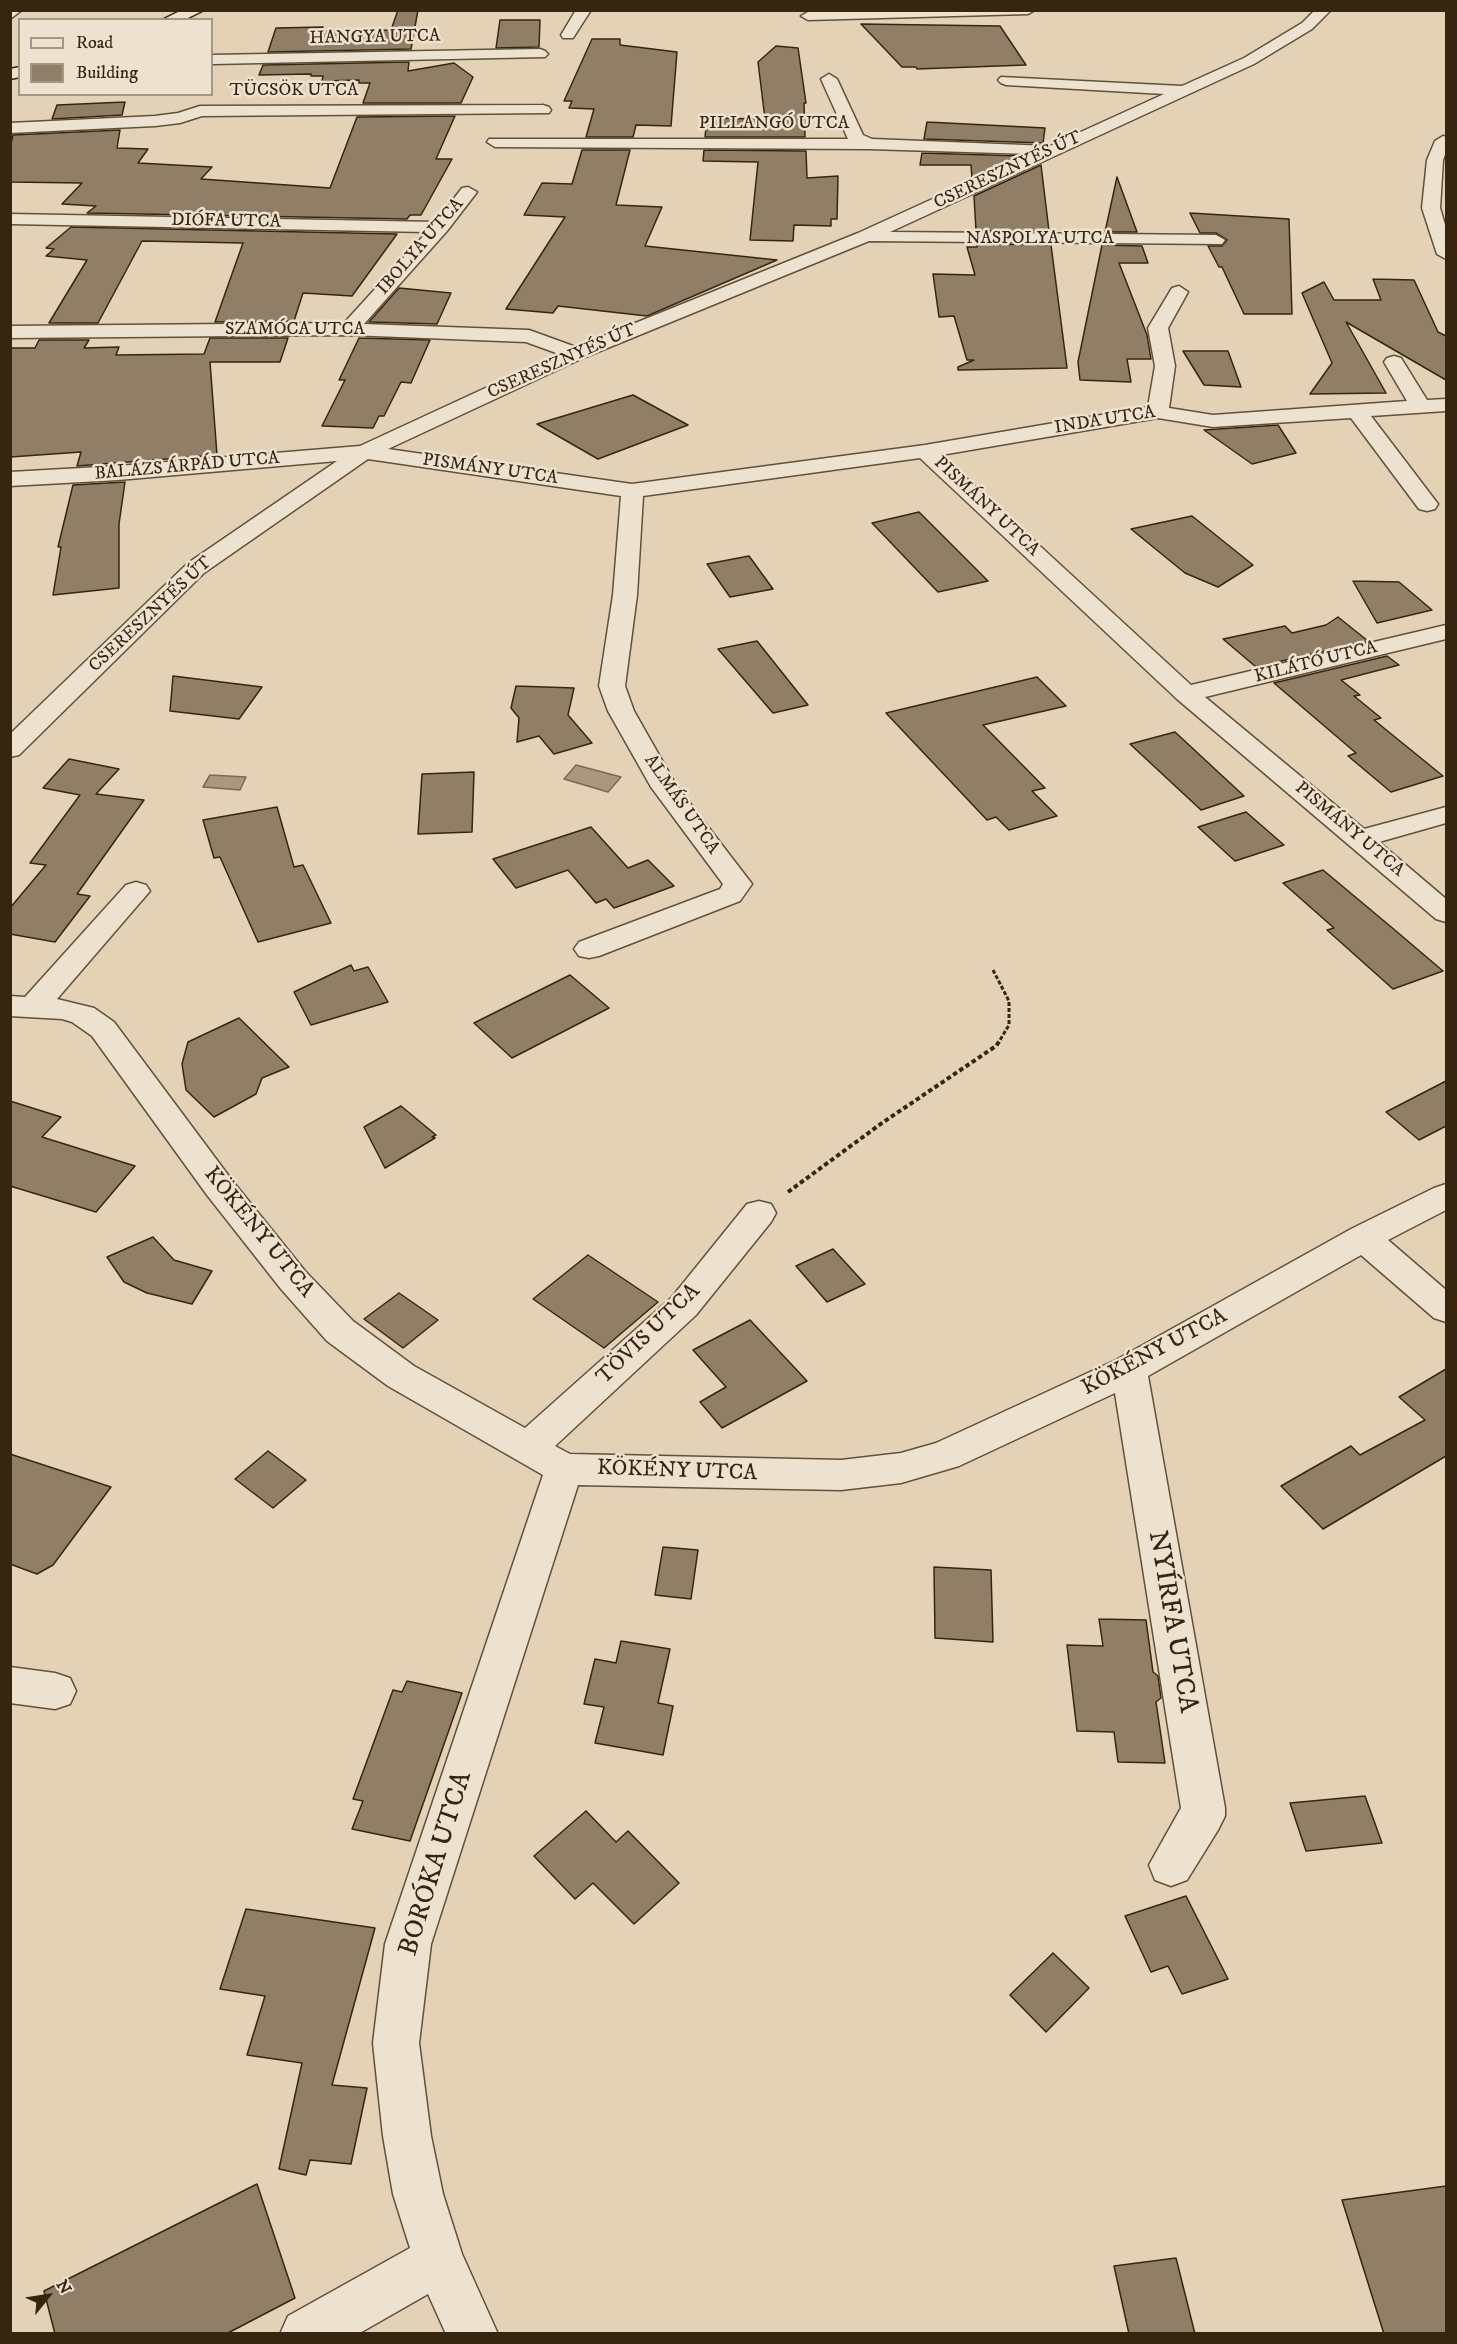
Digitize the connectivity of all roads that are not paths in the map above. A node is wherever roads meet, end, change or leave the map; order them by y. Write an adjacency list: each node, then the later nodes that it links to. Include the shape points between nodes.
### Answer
1 (15, 10): 6 (street)
2 (197, 10): 8 (street)
3 (584, 10): 9 (street)
4 (1028, 10): 7 (street)
5 (1324, 10): 14 (street, CSERESZNYÉS ÚT, via 1307,26 1249,61)
6 (10, 15)
7 (808, 16)
8 (175, 18)
9 (568, 35)
10 (540, 54): 11 (street, HANGYA UTCA)
11 (213, 60)
12 (829, 79): 19 (street, via 856,138)
13 (1006, 80): 14 (street, CSERESZNYÉS ÚT)
14 (1185, 90): 20 (street, CSERESZNYÉS ÚT)
15 (543, 110): 16 (street, TÜCSÖK UTCA, via 200,111 155,121)
16 (10, 128)
17 (1443, 141): 26 (street, via 1435,160 1431,208)
18 (495, 142): 19 (street, PILLANGÓ UTCA)
19 (869, 144): 20 (street, PILLANGÓ UTCA)
20 (1053, 150): 24 (street, CSERESZNYÉS ÚT)
21 (468, 192): 23 (street, IBOLYA UTCA)
22 (10, 219): 23 (street, DIÓFA UTCA)
23 (441, 227): 28 (street, IBOLYA UTCA)
24 (864, 237): 25 (street, NASPOLYA UTCA); 30 (street, CSERESZNYÉS ÚT)
25 (1216, 240)
26 (1446, 254)
27 (1179, 292): 34 (street, via 1158,328 1166,366)
28 (349, 329): 29 (street, SZAMÓCA UTCA); 30 (street, SZAMÓCA UTCA, via 529,336)
29 (10, 332)
30 (576, 354): 37 (street, CSERESZNYÉS ÚT)
31 (1394, 362): 33 (street)
32 (1446, 405): 33 (street, INDA UTCA)
33 (1420, 406): 35 (street, INDA UTCA)
34 (1158, 412): 35 (street, INDA UTCA, via 1214,421); 36 (street, INDA UTCA)
35 (1357, 412): 40 (street)
36 (925, 451): 39 (street, PISMÁNY UTCA); 42 (street, PISMÁNY UTCA)
37 (364, 452): 38 (street, BALÁZS ÁRPÁD UTCA); 39 (street, PISMÁNY UTCA); 43 (street, CSERESZNYÉS ÚT, via 196,568)
38 (10, 479)
39 (632, 491): 48 (street, ALMÁS UTCA, via 625,595 612,686 621,711 664,787 738,884 729,895)
40 (1427, 504)
41 (1446, 632): 42 (street, KILÁTÓ UTCA)
42 (1186, 694): 45 (street, PISMÁNY UTCA)
43 (10, 749)
44 (1446, 815): 45 (street)
45 (1360, 839): 47 (street, PISMÁNY UTCA)
46 (136, 891): 49 (street, KÖKÉNY UTCA)
47 (1446, 913)
48 (589, 949)
49 (22, 1006): 55 (street, KÖKÉNY UTCA, via 64,1009 103,1029 219,1187 293,1280 340,1331 401,1376)
50 (1446, 1196): 52 (street, KÖKÉNY UTCA)
51 (759, 1213): 55 (street, TÖVIS UTCA, via 684,1306)
52 (1364, 1238): 53 (street); 54 (street, KÖKÉNY UTCA)
53 (1446, 1309)
54 (1129, 1370): 55 (street, KÖKÉNY UTCA, via 946,1455 901,1468 841,1476 787,1476); 58 (street, NYÍRFA UTCA, via 1203,1808 1203,1816)
55 (547, 1458): 59 (street, BORÓKA UTCA, via 408,1944 396,2043 406,2136 418,2194)
56 (10, 1685): 57 (street)
57 (55, 1691)
58 (1171, 1865)
59 (439, 2260): 60 (street); 61 (street, BORÓKA UTCA)
60 (306, 2334)
61 (472, 2334)

